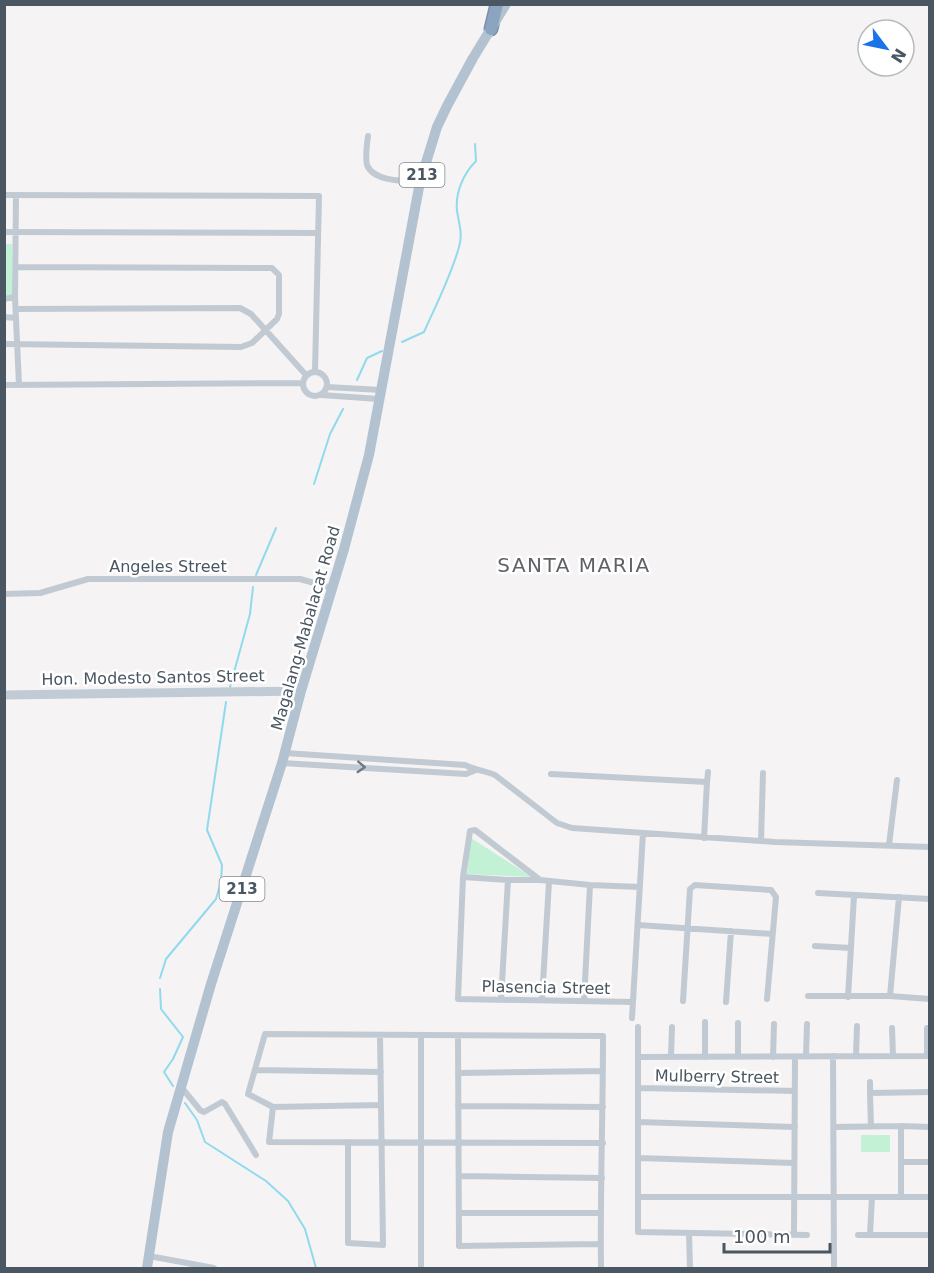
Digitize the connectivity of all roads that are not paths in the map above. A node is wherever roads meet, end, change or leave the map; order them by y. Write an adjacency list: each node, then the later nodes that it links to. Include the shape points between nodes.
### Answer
1 (497, 4): 3 (highway)
2 (506, 4): 3 (main road, Magalang-Mabalacat Road / 213)
3 (491, 29): 5 (main road, Magalang-Mabalacat Road / 213, via 437,127)
4 (368, 136): 5 (street, via 367,164 373,173)
5 (420, 182): 26 (main road, Magalang-Mabalacat Road / 213)
6 (4, 195): 7 (street)
7 (16, 195): 9 (street); 10 (street, via 319,196)
8 (4, 232): 9 (street)
9 (17, 232): 10 (street); 11 (street)
10 (318, 232): 20 (street)
11 (16, 267): 12 (street); 17 (street, via 272,268 279,275 279,314)
12 (15, 297): 13 (street); 14 (street)
13 (4, 299)
14 (17, 309): 16 (street); 17 (street, via 240,308)
15 (4, 317): 16 (street)
16 (16, 318): 19 (street)
17 (266, 330): 19 (street, via 242,347); 21 (street)
18 (4, 344): 19 (street)
19 (18, 345): 24 (street)
20 (315, 372): 21 (street); 25 (street, via 326,378)
21 (306, 375): 22 (street)
22 (302, 383): 24 (street); 27 (street, via 310,396)
23 (4, 385): 24 (street)
24 (19, 385)
25 (327, 387): 26 (street); 27 (street)
26 (375, 394): 27 (street); 28 (main road, Magalang-Mabalacat Road / 213, via 369,454)
27 (321, 395)
28 (333, 588): 29 (street, Angeles Street, via 300,579 88,579 40,593); 30 (main road, Magalang-Mabalacat Road / 213)
29 (4, 594)
30 (301, 691): 31 (street, Hon. Modesto Santos Street); 33 (main road, Magalang-Mabalacat Road / 213)
31 (4, 695)
32 (299, 755): 33 (street); 34 (street); 35 (street, via 465,765)
33 (284, 758): 34 (street); 102 (main road, Magalang-Mabalacat Road / 213, via 211,984)
34 (298, 764): 35 (street, one-way to 35, via 466,774)
35 (476, 770): 41 (street, via 495,775 564,826)
36 (708, 772): 40 (street)
37 (763, 773): 43 (street)
38 (551, 774): 40 (street)
39 (897, 780): 44 (street)
40 (707, 782): 42 (street)
41 (643, 833): 42 (street); 51 (street)
42 (704, 838): 43 (street)
43 (761, 841): 44 (street)
44 (889, 845): 45 (street)
45 (930, 847)
46 (463, 878): 47 (street); 48 (street, via 468,834 472,829); 67 (street, Plasencia Street, via 458,999)
47 (508, 880): 48 (street); 67 (street)
48 (540, 880): 49 (street)
49 (549, 882): 50 (street); 68 (street)
50 (590, 885): 51 (street); 69 (street)
51 (640, 887): 56 (street)
52 (818, 893): 53 (street)
53 (854, 896): 54 (street); 61 (street)
54 (899, 897): 55 (street); 63 (street)
55 (930, 899)
56 (638, 925): 57 (street); 71 (street)
57 (688, 928): 58 (street); 59 (street, via 692,886 771,890 777,897); 70 (street)
58 (730, 931): 59 (street); 72 (street)
59 (772, 934): 65 (street)
60 (814, 946): 61 (street)
61 (851, 948): 64 (street)
62 (808, 996): 64 (street)
63 (890, 996): 64 (street); 66 (street)
64 (848, 997)
65 (767, 999)
66 (930, 999)
67 (501, 1000): 68 (street, Plasencia Street)
68 (542, 1000): 69 (street, Plasencia Street)
69 (584, 1001): 71 (street, Plasencia Street)
70 (682, 1001)
71 (633, 1002): 73 (street)
72 (726, 1002)
73 (632, 1018)
74 (705, 1022): 93 (street)
75 (738, 1023): 94 (street)
76 (774, 1024): 95 (street)
77 (807, 1024): 88 (street)
78 (857, 1026): 86 (street)
79 (638, 1027): 92 (street)
80 (672, 1027): 87 (street)
81 (892, 1028): 90 (street)
82 (927, 1028): 91 (street)
83 (380, 1035): 84 (street); 97 (street, via 265,1034); 99 (street)
84 (421, 1036): 85 (street); 119 (street)
85 (458, 1037): 98 (street, via 603,1036); 100 (street)
86 (856, 1055): 89 (street); 90 (street)
87 (671, 1056): 92 (street); 93 (street)
88 (806, 1056): 89 (street); 96 (street)
89 (833, 1056): 115 (street)
90 (892, 1056): 91 (street)
91 (928, 1056)
92 (639, 1057): 103 (street)
93 (705, 1057): 94 (street)
94 (738, 1057): 95 (street)
95 (772, 1057): 96 (street)
96 (795, 1057): 104 (street)
97 (255, 1070): 99 (street); 109 (street, via 248,1094)
98 (603, 1071): 100 (street); 110 (street)
99 (381, 1072): 107 (street)
100 (458, 1073): 108 (street)
101 (870, 1082): 106 (street)
102 (182, 1088): 122 (street, via 204,1112 225,1104); 144 (main road, Magalang-Mabalacat Road / 213, via 168,1132)
103 (638, 1088): 104 (street, Mulberry Street); 111 (street)
104 (795, 1090): 114 (street)
105 (930, 1092): 106 (street)
106 (870, 1093): 112 (street)
107 (381, 1105): 109 (street); 118 (street)
108 (458, 1106): 110 (street); 120 (street)
109 (273, 1107): 117 (street, via 269,1142)
110 (603, 1107): 121 (street)
111 (638, 1122): 114 (street); 123 (street)
112 (870, 1126): 113 (street); 115 (street)
113 (901, 1126): 116 (street); 124 (street)
114 (795, 1127): 126 (street)
115 (834, 1127): 130 (street)
116 (930, 1127)
117 (348, 1142): 118 (street); 118 (street, via 348,1243 383,1245)
118 (382, 1142): 119 (street)
119 (420, 1142): 120 (street); 149 (street)
120 (458, 1142): 121 (street); 127 (street)
121 (603, 1143): 128 (street)
122 (256, 1155)
123 (638, 1158): 126 (street); 129 (street)
124 (901, 1162): 125 (street); 132 (street)
125 (930, 1162)
126 (794, 1163): 134 (street)
127 (459, 1176): 128 (street); 135 (street)
128 (602, 1178): 136 (street)
129 (639, 1197): 134 (street); 137 (street, via 639,1232)
130 (833, 1197): 131 (street); 134 (street); 152 (street)
131 (872, 1197): 132 (street); 139 (street)
132 (901, 1197): 133 (street)
133 (930, 1197)
134 (794, 1198): 138 (street)
135 (459, 1212): 136 (street); 143 (street, via 459,1246)
136 (602, 1213): 143 (street)
137 (688, 1233): 138 (street); 151 (street)
138 (794, 1234): 141 (street)
139 (870, 1234): 140 (street); 142 (street)
140 (930, 1234)
141 (807, 1235)
142 (858, 1235)
143 (601, 1244): 150 (street)
144 (149, 1256): 145 (street); 146 (main road, Magalang-Mabalacat Road / 213)
145 (170, 1260): 147 (street); 148 (street)
146 (147, 1269)
147 (169, 1269)
148 (214, 1269)
149 (421, 1269)
150 (601, 1269)
151 (690, 1269)
152 (834, 1269)

